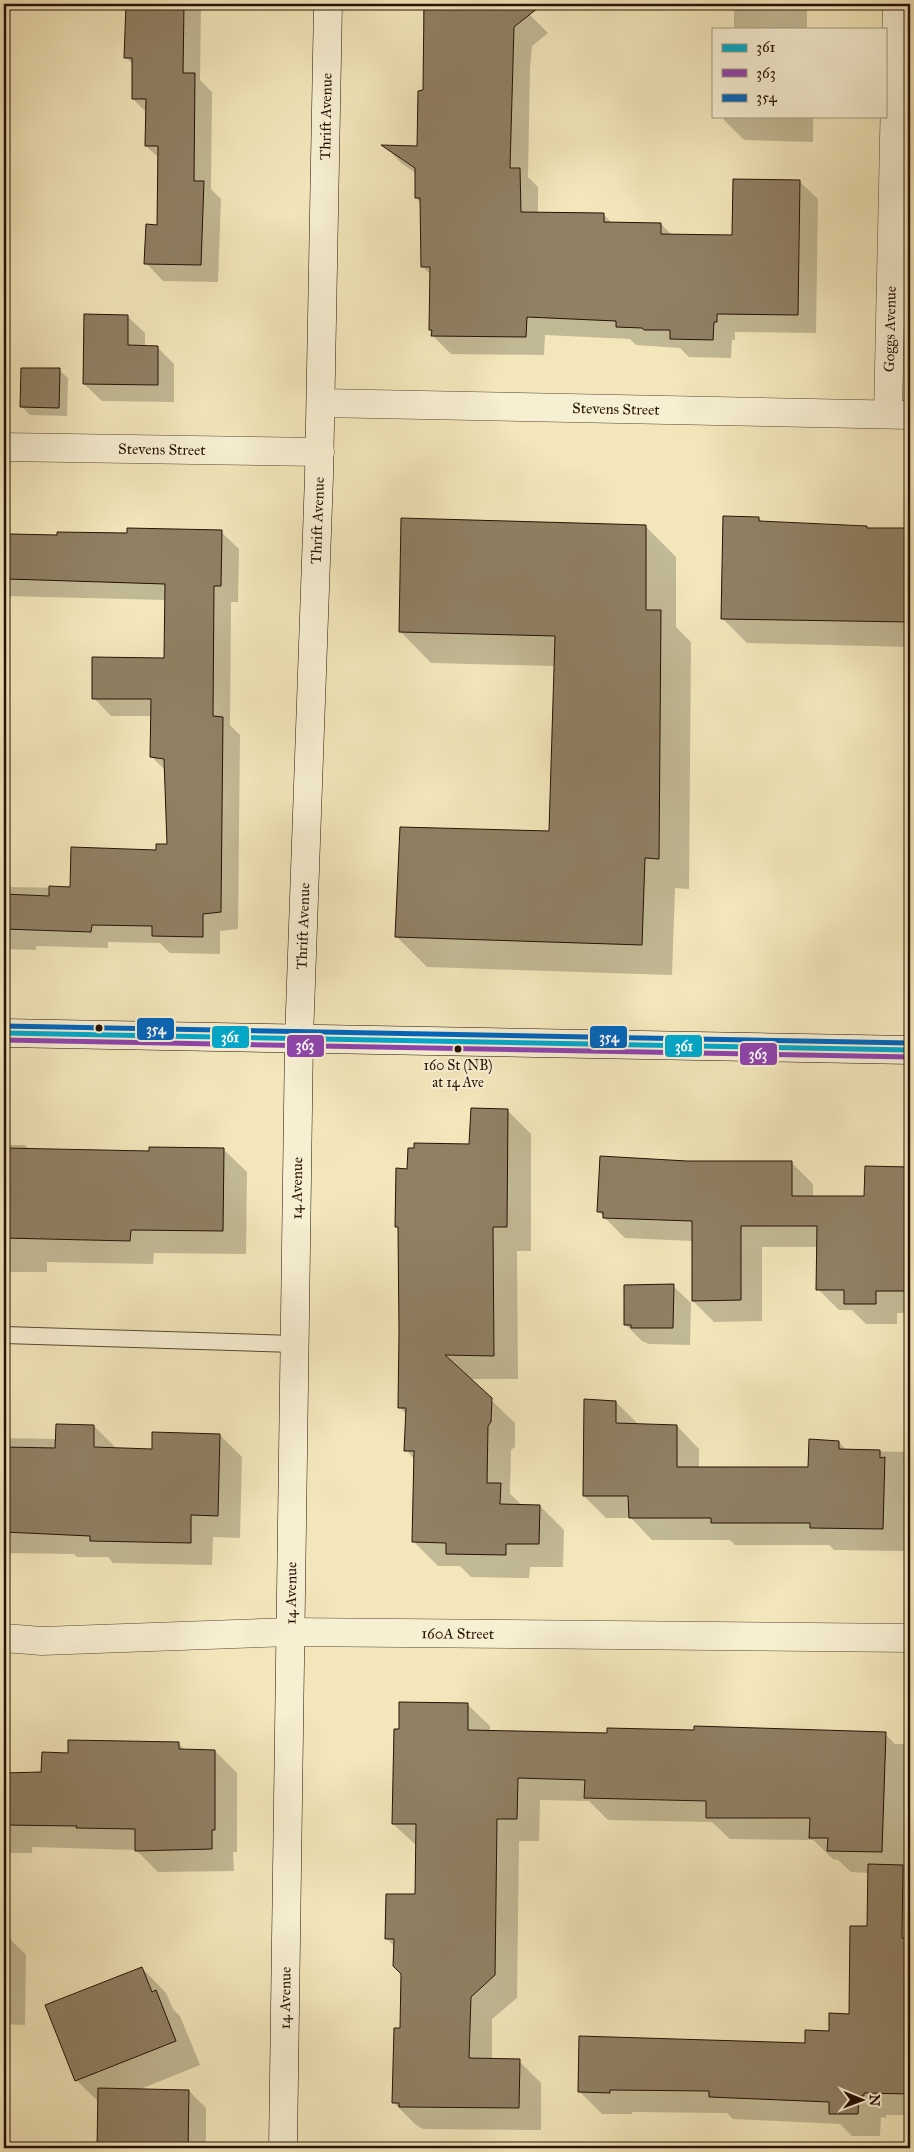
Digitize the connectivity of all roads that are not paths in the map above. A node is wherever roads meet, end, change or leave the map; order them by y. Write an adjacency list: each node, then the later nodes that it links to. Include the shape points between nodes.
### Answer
1 (328, 4): 3 (street, Thrift Avenue)
2 (897, 4): 4 (street, Goggs Avenue)
3 (321, 403): 4 (street, Stevens Street); 6 (street, Thrift Avenue)
4 (899, 415)
5 (4, 446): 6 (street, Stevens Street)
6 (320, 452): 8 (street, Thrift Avenue)
7 (4, 1033): 8 (street)
8 (299, 1039): 9 (street); 11 (street, 14 Avenue)
9 (910, 1050)
10 (4, 1335): 11 (lane)
11 (295, 1344): 12 (street, 14 Avenue)
12 (291, 1632): 13 (street, 160A Street, via 42,1641); 14 (street, 160A Street); 15 (street, 14 Avenue)
13 (4, 1638)
14 (910, 1638)
15 (283, 2148)

